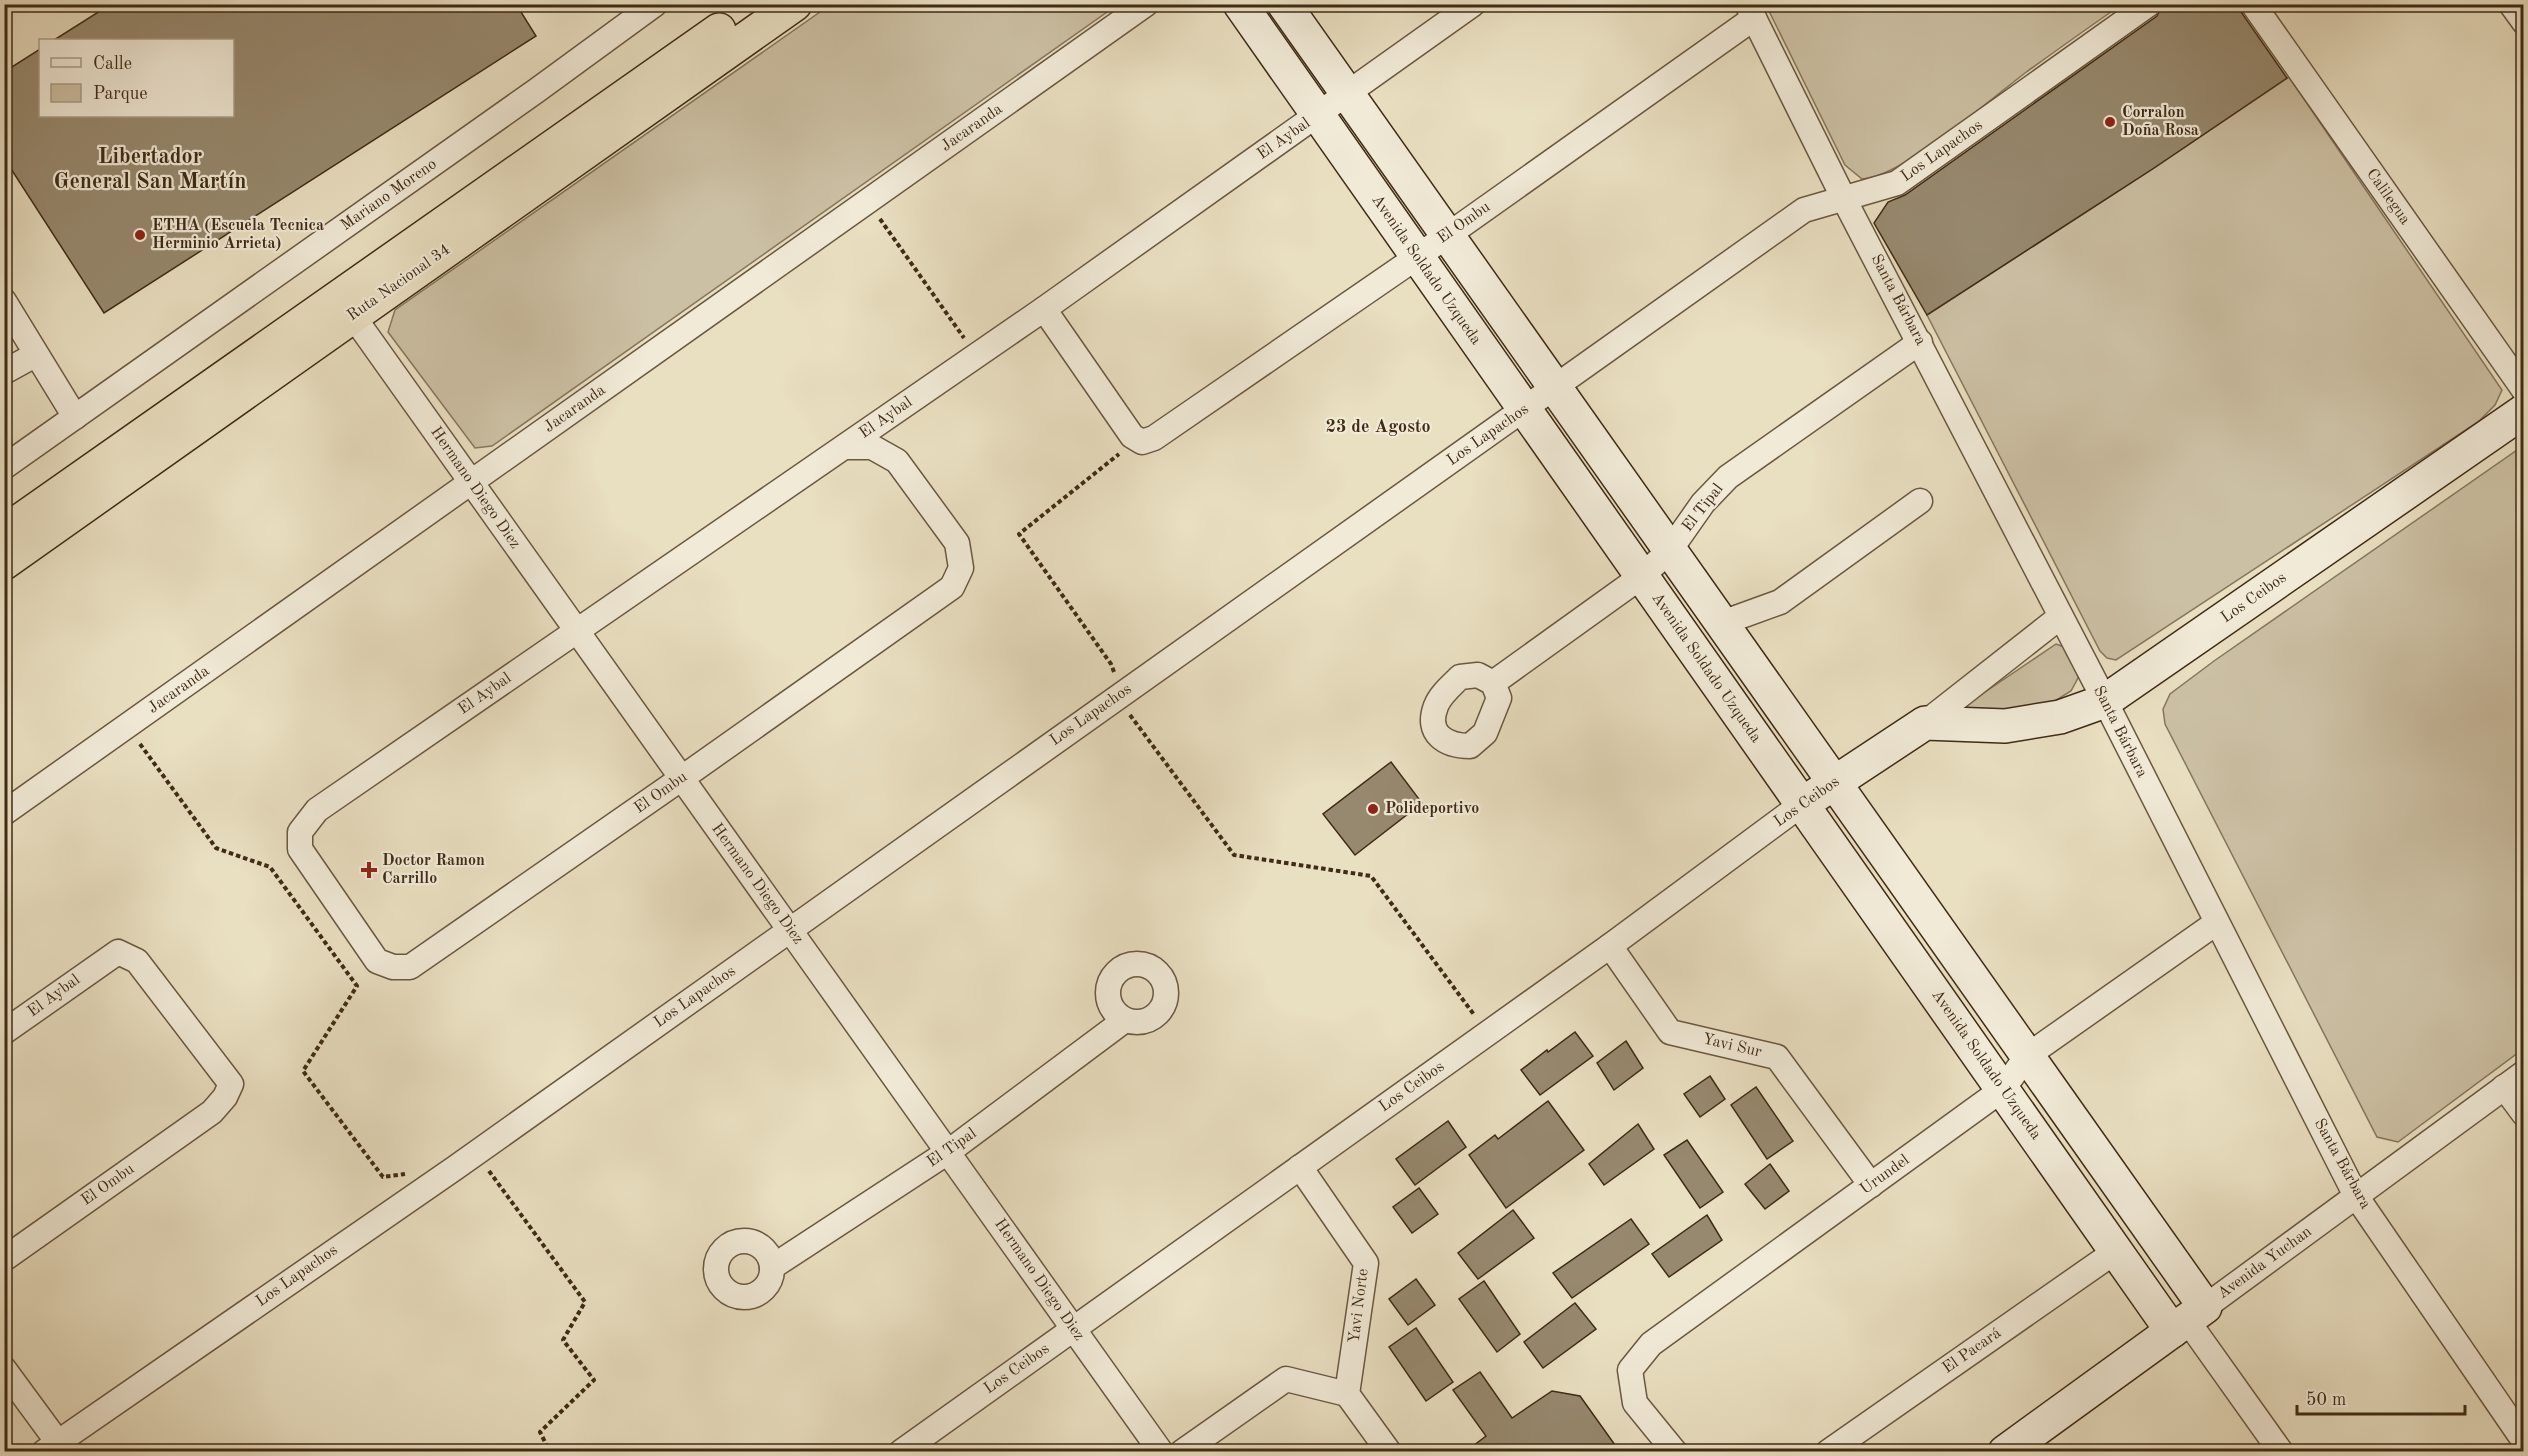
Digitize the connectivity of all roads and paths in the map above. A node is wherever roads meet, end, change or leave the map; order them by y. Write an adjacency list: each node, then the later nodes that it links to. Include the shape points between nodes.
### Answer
1 (655, 4): 30 (street, Mariano Moreno)
2 (755, 4): 36 (highway, Ruta Nacional 34)
3 (795, 4): 21 (highway, Ruta Nacional 34)
4 (1146, 4): 16 (street, Jacaranda)
5 (1240, 4): 14 (street, Avenida Soldado Uzqueda)
6 (1284, 4): 13 (street, Avenida Soldado Uzqueda)
7 (1473, 4): 13 (street, El Aybal)
8 (2149, 4): 15 (street, Los Lapachos, via 1897,183)
9 (2253, 4): 27 (street, Calilegua)
10 (2511, 4): 12 (street)
11 (1750, 11): 15 (street, Santa Bárbara); 17 (street, El Ombu)
12 (2523, 22)
13 (1347, 93): 14 (street, El Aybal); 17 (street, Avenida Soldado Uzqueda)
14 (1318, 116): 18 (street, Avenida Soldado Uzqueda); 20 (street, El Aybal)
15 (1844, 199): 22 (street, Santa Bárbara); 26 (street, Los Lapachos, via 1804,210)
16 (868, 201): 24 (path); 34 (street, Jacaranda)
17 (1447, 235): 18 (street, El Ombu); 26 (street, Avenida Soldado Uzqueda)
18 (1417, 256): 28 (street, Avenida Soldado Uzqueda); 31 (street, El Ombu, via 1154,438)
19 (4, 301): 23 (street)
20 (1044, 309): 24 (street, El Aybal); 31 (street, via 1132,436)
21 (353, 316): 34 (street, Hermano Diego Diez); 38 (highway, Ruta Nacional 34)
22 (1920, 342): 37 (street, El Tipal, via 1728,477 1703,503); 40 (street, Santa Bárbara)
23 (36, 355): 25 (street); 30 (street)
24 (976, 356): 32 (street, El Aybal)
25 (4, 372)
26 (1555, 387): 28 (street, Los Lapachos); 37 (street, Avenida Soldado Uzqueda)
27 (2523, 390)
28 (1524, 409): 39 (street, Avenida Soldado Uzqueda); 44 (street, Los Lapachos)
29 (2523, 411): 45 (street, Los Ceibos)
30 (75, 417): 33 (street, Mariano Moreno)
31 (1140, 441): 44 (path, via 1019,534 1112,664)
32 (844, 447): 42 (street, El Aybal); 48 (street, El Ombu, via 872,447 897,461 957,543 961,568 952,587)
33 (4, 467)
34 (471, 482): 42 (street, Hermano Diego Diez); 47 (street, Jacaranda)
35 (1920, 501): 41 (street, via 1780,602)
36 (4, 532)
37 (1670, 550): 39 (street, El Tipal); 41 (street, Avenida Soldado Uzqueda)
38 (4, 563)
39 (1642, 576): 43 (street, El Tipal); 50 (street, Avenida Soldado Uzqueda)
40 (2060, 617): 45 (street, Santa Bárbara); 46 (street, Los Ceibos)
41 (1722, 623): 49 (street, Avenida Soldado Uzqueda)
42 (576, 632): 48 (street, Hermano Diego Diez); 56 (street, El Aybal, via 317,810 300,832 300,849 370,952 377,961)
43 (1493, 683)
44 (1121, 694): 53 (street, Los Lapachos); 59 (path, via 1127,711 1234,855 1371,876)
45 (2105, 700): 46 (street, Los Ceibos, via 2060,717 2005,726); 52 (street, Santa Bárbara)
46 (1925, 723): 49 (street, Los Ceibos)
47 (127, 726): 51 (street, Jacaranda); 68 (path, via 216,848 270,867 357,986 303,1071 383,1177)
48 (682, 778): 53 (street, Hermano Diego Diez); 56 (street, El Ombu, via 410,967)
49 (1834, 782): 50 (street, Los Ceibos); 60 (street, Avenida Soldado Uzqueda)
50 (1802, 804): 54 (street, Los Ceibos); 63 (street, Avenida Soldado Uzqueda)
51 (4, 813)
52 (2216, 922): 60 (street, Urundel); 70 (street, Santa Bárbara)
53 (790, 930): 65 (street, Hermano Diego Diez); 67 (street, Los Lapachos)
54 (1610, 946): 59 (street, Los Ceibos); 69 (street, Yavi Sur, via 1670,1032 1777,1057)
55 (104, 960): 58 (street, El Aybal); 72 (street, El Ombu, via 118,952 137,961 231,1084 212,1112)
56 (393, 967)
57 (1125, 1020): 65 (street, El Tipal)
58 (4, 1032)
59 (1488, 1033): 66 (street, Los Ceibos)
60 (2028, 1056): 63 (street, Urundel); 74 (street, Avenida Soldado Uzqueda)
61 (2523, 1073): 62 (street, Avenida Yuchan)
62 (2504, 1088): 64 (street); 70 (street, Avenida Yuchan)
63 (2003, 1089): 69 (street, Urundel); 71 (street, Avenida Soldado Uzqueda)
64 (2523, 1114)
65 (948, 1152): 73 (street, El Tipal); 75 (street, Hermano Diego Diez)
66 (1300, 1167): 75 (street, Los Ceibos); 77 (street, Yavi Norte, via 1366,1263)
67 (455, 1168): 79 (street, Los Lapachos); 81 (path, via 484,1164 585,1302 563,1340 594,1380 540,1432)
68 (414, 1173)
69 (1871, 1185): 86 (street, Urundel, via 1652,1344 1630,1370 1635,1403)
70 (2356, 1196): 74 (street, Avenida Yuchan); 78 (street, Santa Bárbara)
71 (2116, 1251): 74 (street, Avenida Soldado Uzqueda); 87 (street, El Pacará)
72 (4, 1259)
73 (772, 1267)
74 (2188, 1319): 80 (street, Avenida Yuchan); 88 (street, Avenida Soldado Uzqueda)
75 (1073, 1328): 82 (street, Los Ceibos); 83 (street, Hermano Diego Diez)
76 (4, 1369): 79 (street)
77 (1347, 1394): 84 (street, via 1286,1379); 85 (street)
78 (2523, 1441)
79 (56, 1448)
80 (2012, 1449)
81 (550, 1452)
82 (901, 1452)
83 (1161, 1452)
84 (1182, 1452)
85 (1389, 1452)
86 (1675, 1452)
87 (1828, 1452)
88 (2281, 1452)

